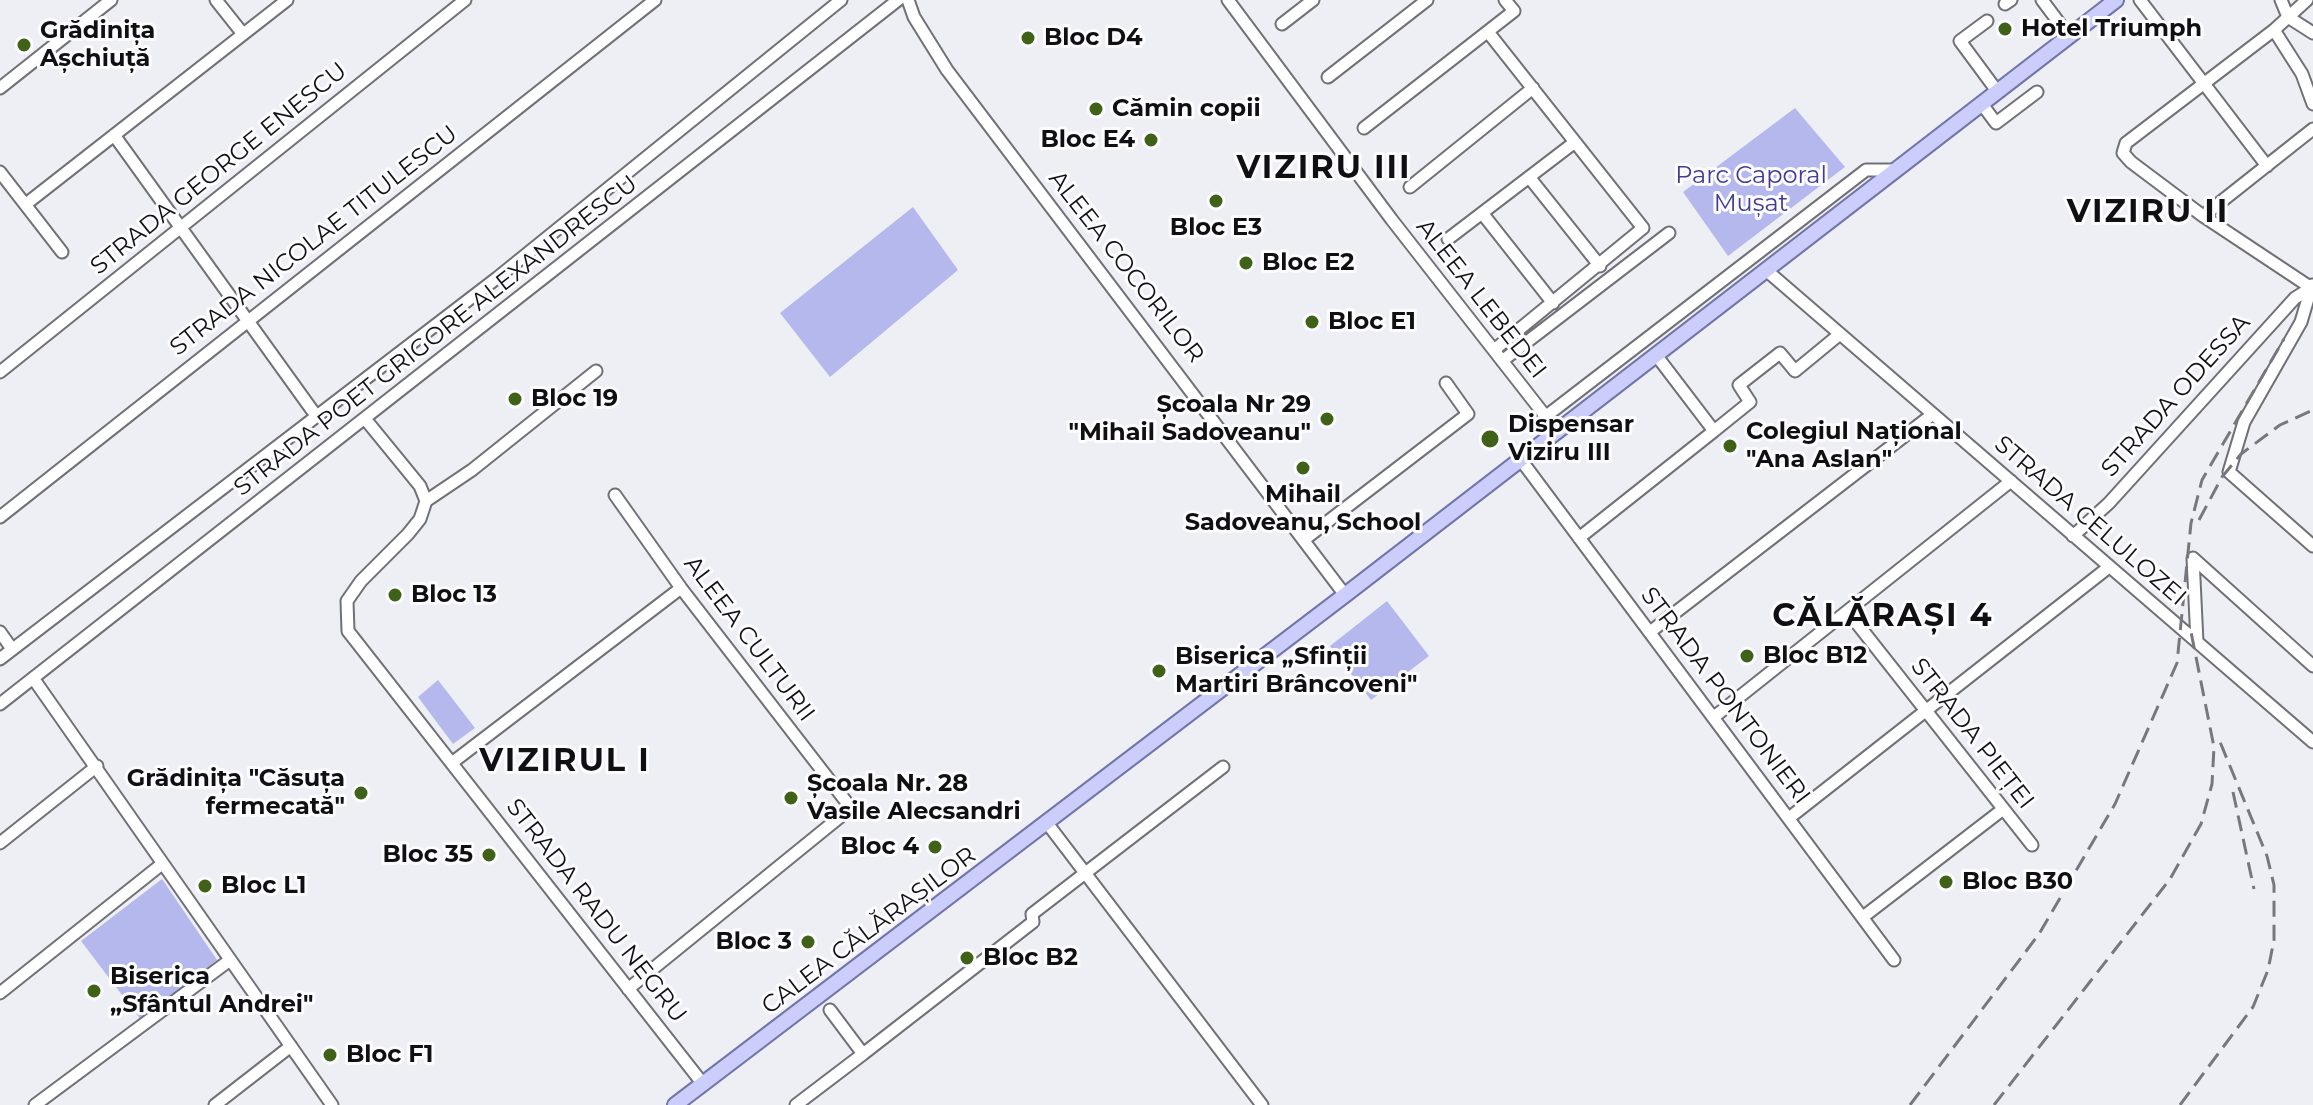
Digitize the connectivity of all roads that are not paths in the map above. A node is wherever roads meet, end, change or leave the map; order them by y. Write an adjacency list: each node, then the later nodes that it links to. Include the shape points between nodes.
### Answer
1 (111, 0): 28 (street)
2 (216, 0): 24 (street)
3 (287, 0): 24 (street)
4 (465, 0): 46 (street, STRADA GEORGE ENESCU)
5 (655, 0): 54 (street, STRADA NICOLAE TITULESCU)
6 (841, 0): 63 (street, STRADA POET GRIGORE ALEXANDRESCU)
7 (898, 0): 65 (street, STRADA POET GRIGORE ALEXANDRESCU)
8 (908, 0): 75 (street, ALEEA COCORILOR, via 947,70)
9 (1228, 0): 56 (street, ALEEA LEBEDEI)
10 (1313, 0): 20 (street)
11 (1427, 0): 26 (street)
12 (1505, 0): 22 (street, via 1514,11)
13 (2042, 0): 25 (street)
14 (2116, 0): 25 (main road, CALEA CĂLĂRAȘILOR)
15 (2140, 0): 27 (street)
16 (2281, 0): 18 (street)
17 (2307, 0): 18 (street)
18 (2288, 17): 21 (street); 23 (street)
19 (1987, 21): 30 (street, via 1960,41)
20 (1282, 24)
21 (2274, 30): 27 (street); 33 (street, via 2302,74)
22 (1488, 32): 29 (street); 34 (street)
23 (2313, 33)
24 (243, 34): 36 (street)
25 (2069, 36): 30 (main road, CALEA CĂLĂRAȘILOR)
26 (1328, 77)
27 (2205, 81): 38 (street); 45 (street, via 2126,143 2123,153)
28 (0, 88)
29 (1533, 88): 37 (street); 42 (street)
30 (1997, 91): 32 (main road, CALEA CĂLĂRAȘILOR)
31 (2037, 92): 32 (street, via 1996,123)
32 (1981, 103): 39 (main road, CALEA CĂLĂRAȘILOR)
33 (2313, 104)
34 (1364, 128)
35 (2313, 129): 38 (street)
36 (114, 135): 43 (street); 46 (street)
37 (1575, 142): 41 (street); 50 (street, via 1643,228)
38 (2267, 166): 45 (street)
39 (1895, 170): 51 (main road, CALEA CĂLĂRAȘILOR); 64 (street, via 1866,170)
40 (0, 172): 43 (street)
41 (1529, 177): 44 (street); 50 (street)
42 (1410, 187)
43 (26, 204): 49 (street)
44 (1482, 213): 48 (street); 53 (street)
45 (2203, 216): 52 (street)
46 (182, 227): 54 (street); 60 (street, STRADA GEORGE ENESCU)
47 (1669, 233): 58 (street)
48 (1448, 239)
49 (62, 252)
50 (1600, 266): 53 (street)
51 (1766, 270): 55 (street, STRADA CELULOZEI); 57 (main road, CALEA CĂLĂRAȘILOR)
52 (2312, 286): 73 (street, STRADA ODESSA); 76 (street, STRADA ODESSA, via 2301,322 2244,422 2229,472)
53 (1553, 303): 56 (street)
54 (248, 321): 63 (street); 72 (street, STRADA NICOLAE TITULESCU)
55 (1840, 334): 62 (street, STRADA CELULOZEI); 67 (street, via 1795,371 1780,353 1739,385 1750,402)
56 (1494, 350): 58 (street, ALEEA LEBEDEI)
57 (1656, 355): 66 (main road, CALEA CĂLĂRAȘILOR); 67 (street)
58 (1502, 361): 64 (street, ALEEA LEBEDEI)
59 (596, 371): 71 (street)
60 (0, 372)
61 (1446, 383): 75 (street, via 1468,414)
62 (1933, 414): 69 (street, STRADA CELULOZEI); 82 (street)
63 (317, 417): 84 (street, STRADA POET GRIGORE ALEXANDRESCU)
64 (1545, 417): 66 (street, ALEEA LEBEDEI)
65 (366, 420): 71 (street, via 420,486); 87 (street, STRADA POET GRIGORE ALEXANDRESCU)
66 (1557, 431): 68 (main road, CALEA CĂLĂRAȘILOR)
67 (1714, 431): 74 (street)
68 (1521, 460): 74 (street, STRADA PONTONIERI); 79 (main road, CALEA CĂLĂRAȘILOR)
69 (2011, 481): 73 (street, STRADA CELULOZEI); 80 (street)
70 (615, 495): 78 (street, ALEEA CULTURII)
71 (426, 501): 92 (street, STRADA RADU NEGRU, via 420,519 354,591 345,615 356,643)
72 (0, 517)
73 (2073, 536): 77 (street, STRADA CELULOZEI)
74 (1579, 538): 82 (street, STRADA PONTONIERI)
75 (1305, 539): 79 (street, ALEEA COCORILOR)
76 (2313, 546)
77 (2109, 567): 83 (street, STRADA CELULOZEI); 89 (street)
78 (681, 588): 92 (street); 105 (street, ALEEA CULTURII, via 851,808)
79 (1345, 595): 97 (main road, CALEA CĂLĂRAȘILOR)
80 (1848, 612): 89 (street, STRADA PIEȚEI); 90 (street)
81 (0, 632): 84 (street)
82 (1650, 632): 90 (street, STRADA PONTONIERI)
83 (2197, 642): 86 (street, via 2193,558); 91 (street, STRADA CELULOZEI)
84 (12, 649): 85 (street, STRADA POET GRIGORE ALEXANDRESCU)
85 (0, 659)
86 (2313, 666)
87 (33, 678): 88 (street, STRADA POET GRIGORE ALEXANDRESCU); 93 (street)
88 (0, 704)
89 (1926, 713): 95 (street, STRADA PIEȚEI); 96 (street)
90 (1714, 717): 96 (street, STRADA PONTONIERI)
91 (2312, 738)
92 (453, 762): 105 (street, STRADA RADU NEGRU)
93 (97, 766): 98 (street); 100 (street)
94 (1223, 767): 101 (street)
95 (2002, 810): 99 (street, STRADA PIEȚEI); 102 (street)
96 (1789, 818): 102 (street, STRADA PONTONIERI)
97 (1047, 823): 101 (street); 110 (main road, CALEA CĂLĂRAȘILOR)
98 (0, 843)
99 (2032, 845)
100 (162, 864): 103 (street); 106 (street)
101 (1083, 874): 109 (street, via 1032,914 1033,922); 116 (street)
102 (1863, 917): 104 (street, STRADA PONTONIERI)
103 (230, 960): 108 (street); 111 (street)
104 (1894, 960)
105 (628, 989): 110 (street, STRADA RADU NEGRU)
106 (0, 993)
107 (830, 1010): 109 (street)
108 (291, 1046): 112 (street); 113 (street)
109 (863, 1054): 115 (street)
110 (703, 1084): 114 (main road, CALEA CĂLĂRAȘILOR)
111 (35, 1105)
112 (215, 1105)
113 (332, 1105)
114 (675, 1105)
115 (796, 1105)
116 (1262, 1105)

